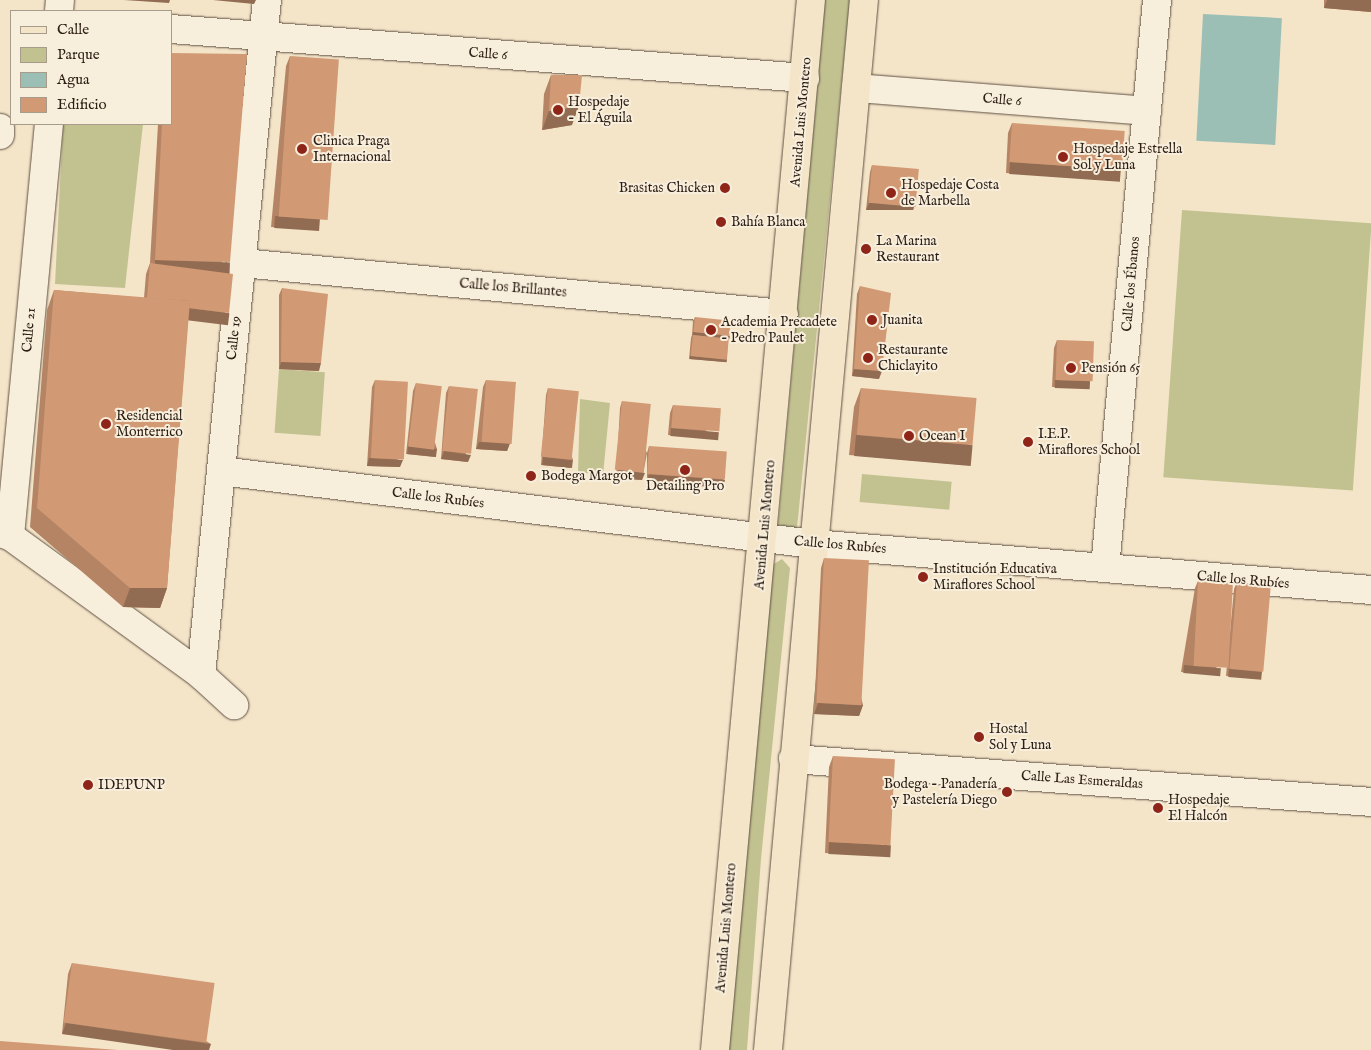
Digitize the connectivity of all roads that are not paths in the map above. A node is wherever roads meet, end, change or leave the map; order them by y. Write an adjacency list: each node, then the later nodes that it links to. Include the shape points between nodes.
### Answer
1 (267, 0): 6 (street, Calle 19)
2 (811, 0): 7 (main road, Avenida Luis Montero)
3 (864, 0): 8 (main road)
4 (1157, 0): 9 (street, Calle los Ébanos)
5 (172, 29): 6 (street, Calle 6)
6 (264, 36): 7 (street, Calle 6); 13 (street, Calle 19)
7 (805, 78): 14 (main road, Avenida Luis Montero)
8 (856, 88): 9 (street, Calle 6); 18 (main road)
9 (1147, 112): 19 (street, Calle los Ébanos)
10 (49, 125): 16 (street, Calle 21)
11 (0, 128): 12 (street)
12 (0, 135)
13 (242, 263): 14 (street, Calle los Brillantes); 15 (street, Calle 19)
14 (784, 314): 17 (main road, Avenida Luis Montero)
15 (221, 472): 17 (street, Calle los Rubíes); 21 (street, Calle 19)
16 (5, 534): 21 (street)
17 (764, 538): 18 (street, Calle los Rubíes); 25 (main road, Avenida Luis Montero)
18 (813, 544): 19 (street, Calle los Rubíes); 23 (main road)
19 (1105, 568): 20 (street, Calle los Rubíes)
20 (1371, 590)
21 (200, 675): 22 (street)
22 (234, 705)
23 (793, 759): 24 (street, Calle Las Esmeraldas); 26 (main road)
24 (1371, 802)
25 (715, 1050)
26 (768, 1050)

